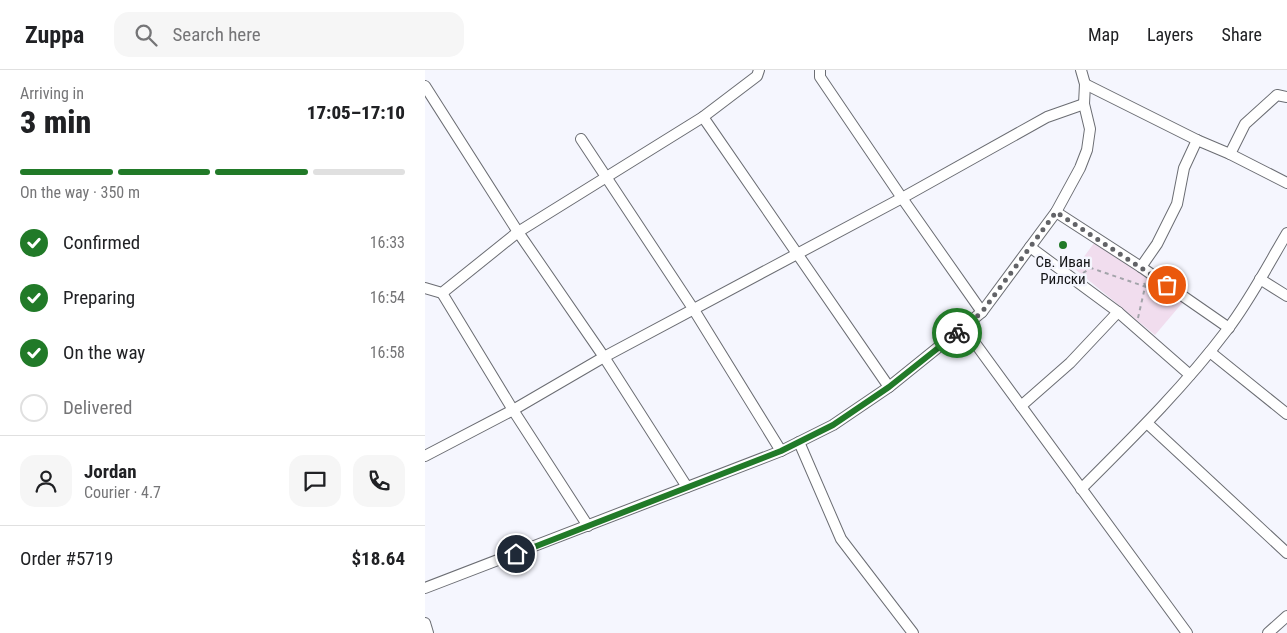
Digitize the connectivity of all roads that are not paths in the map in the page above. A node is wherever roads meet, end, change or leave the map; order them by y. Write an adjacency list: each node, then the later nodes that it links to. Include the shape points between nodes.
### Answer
1 (759, 70): 8 (street, via 757,76)
2 (820, 70): 14 (street, via 820,77)
3 (1081, 70): 4 (street)
4 (1085, 84): 7 (street); 10 (street)
5 (425, 86): 16 (street)
6 (1287, 97): 11 (street, via 1277,95 1245,124)
7 (1084, 104): 14 (street, via 1047,117); 15 (street, via 1091,130 1087,150)
8 (703, 117): 12 (street); 19 (street)
9 (581, 139): 12 (street)
10 (1197, 140): 11 (street); 20 (street, via 1184,168 1177,204)
11 (1230, 154): 13 (street)
12 (606, 176): 16 (street); 25 (street)
13 (1287, 182)
14 (902, 198): 19 (street); 26 (street)
15 (1056, 212): 18 (street); 20 (street)
16 (518, 232): 23 (street); 31 (street)
17 (1287, 233): 21 (street)
18 (1030, 247): 26 (street); 27 (street)
19 (798, 254): 25 (street); 33 (street)
20 (1141, 267): 29 (street)
21 (1260, 279): 24 (street); 29 (street)
22 (425, 288): 23 (street)
23 (442, 293): 35 (street)
24 (1287, 296)
25 (694, 310): 31 (street); 39 (street)
26 (982, 312): 28 (street)
27 (1118, 312): 32 (street); 34 (street, via 1070,363)
28 (964, 328): 33 (street); 34 (street)
29 (1229, 328): 30 (street)
30 (1210, 352): 32 (street); 36 (street)
31 (604, 357): 35 (street); 41 (street)
32 (1190, 375): 37 (street)
33 (889, 387): 38 (street, via 833,425)
34 (1021, 406): 42 (street)
35 (513, 410): 40 (street); 43 (street)
36 (1287, 414)
37 (1147, 423): 42 (street); 44 (street)
38 (799, 442): 39 (street); 49 (street, via 841,538)
39 (781, 451): 41 (street)
40 (425, 456)
41 (687, 487): 43 (street)
42 (1081, 489): 50 (street)
43 (588, 526): 45 (street)
44 (1287, 553)
45 (425, 588)
46 (1287, 616): 51 (street)
47 (425, 623): 48 (street)
48 (428, 633)
49 (913, 633)
50 (1187, 633)
51 (1268, 633)

